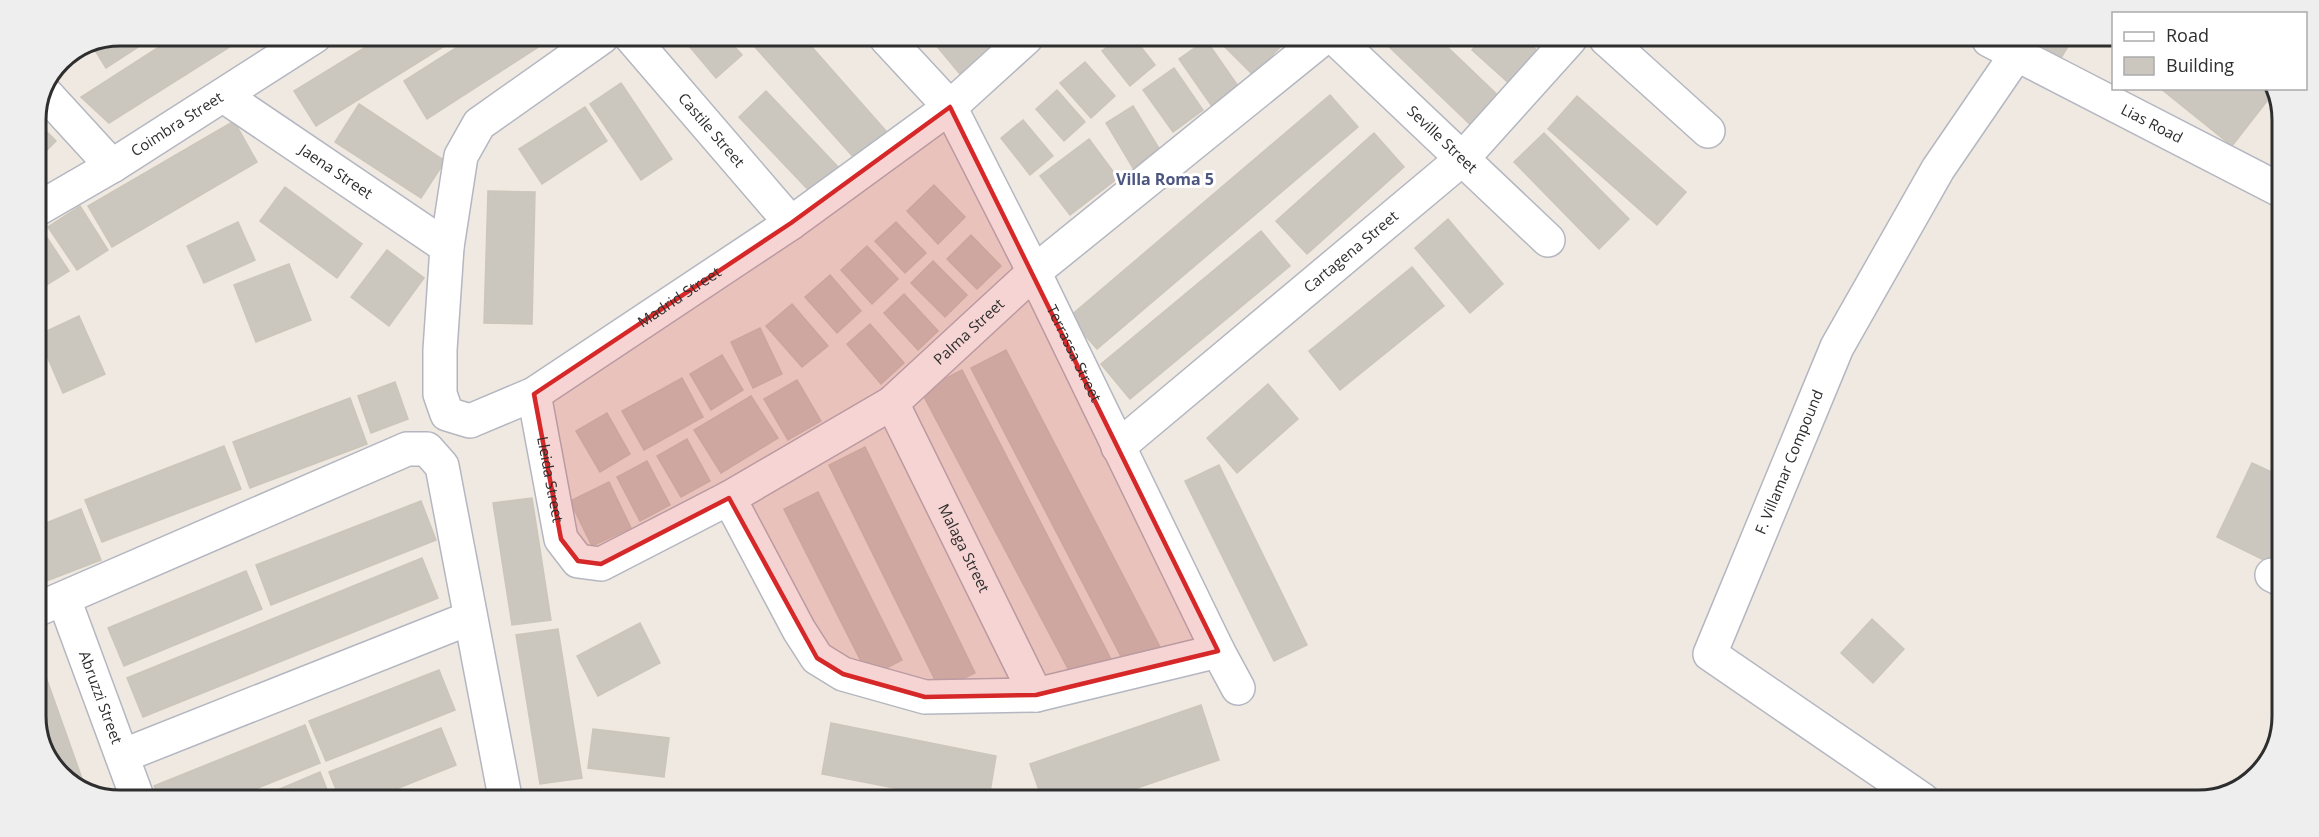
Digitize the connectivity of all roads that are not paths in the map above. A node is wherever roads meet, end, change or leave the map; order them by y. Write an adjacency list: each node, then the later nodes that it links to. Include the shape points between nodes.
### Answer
1 (300, 46): 11 (street, Coimbra Street)
2 (589, 46): 21 (street, via 479,124 461,156)
3 (639, 46): 19 (street, Castile Street)
4 (893, 46): 13 (street, Terrassa Street)
5 (1017, 46): 13 (street, Madrid Street)
6 (1314, 46): 22 (street, Palma Street)
7 (1343, 46): 15 (street, Seville Street)
8 (1564, 46): 15 (street, Cartagena Street)
9 (1614, 46): 14 (street)
10 (2003, 47): 17 (street, Lias Road); 36 (street, F. Villamar Compound, via 1837,347 1710,654)
11 (224, 96): 16 (street, Coimbra Street); 21 (street, Jaena Street)
12 (50, 99): 16 (street)
13 (950, 107): 19 (street, Madrid Street); 22 (street, Terrassa Street)
14 (1708, 131)
15 (1462, 159): 20 (street, Seville Street); 25 (street, Cartagena Street)
16 (112, 166): 18 (street, Coimbra Street)
17 (2272, 186)
18 (46, 204)
19 (791, 223): 23 (street, Madrid Street)
20 (1548, 240)
21 (447, 247): 23 (street, Madrid Street, via 440,350 440,394 447,414 470,421)
22 (1034, 272): 24 (street, Palma Street); 25 (street, Terrassa Street)
23 (534, 394): 27 (street, Lleida Street, via 561,539)
24 (892, 403): 26 (street, Palma Street); 32 (street, Malaga Street)
25 (1118, 447): 30 (street, Terrassa Street)
26 (729, 498): 27 (street, Palma Street, via 601,564); 32 (street, via 817,658 843,674 925,697)
27 (578, 561)
28 (50, 605): 29 (street, via 407,449 427,449 442,466); 33 (street, Abruzzi Street)
29 (470, 618): 33 (street); 35 (street)
30 (1218, 651): 31 (street, Terrassa Street); 32 (street)
31 (1238, 688)
32 (1036, 694)
33 (122, 756): 34 (street, Abruzzi Street)
34 (134, 790)
35 (504, 790)
36 (1908, 790)

